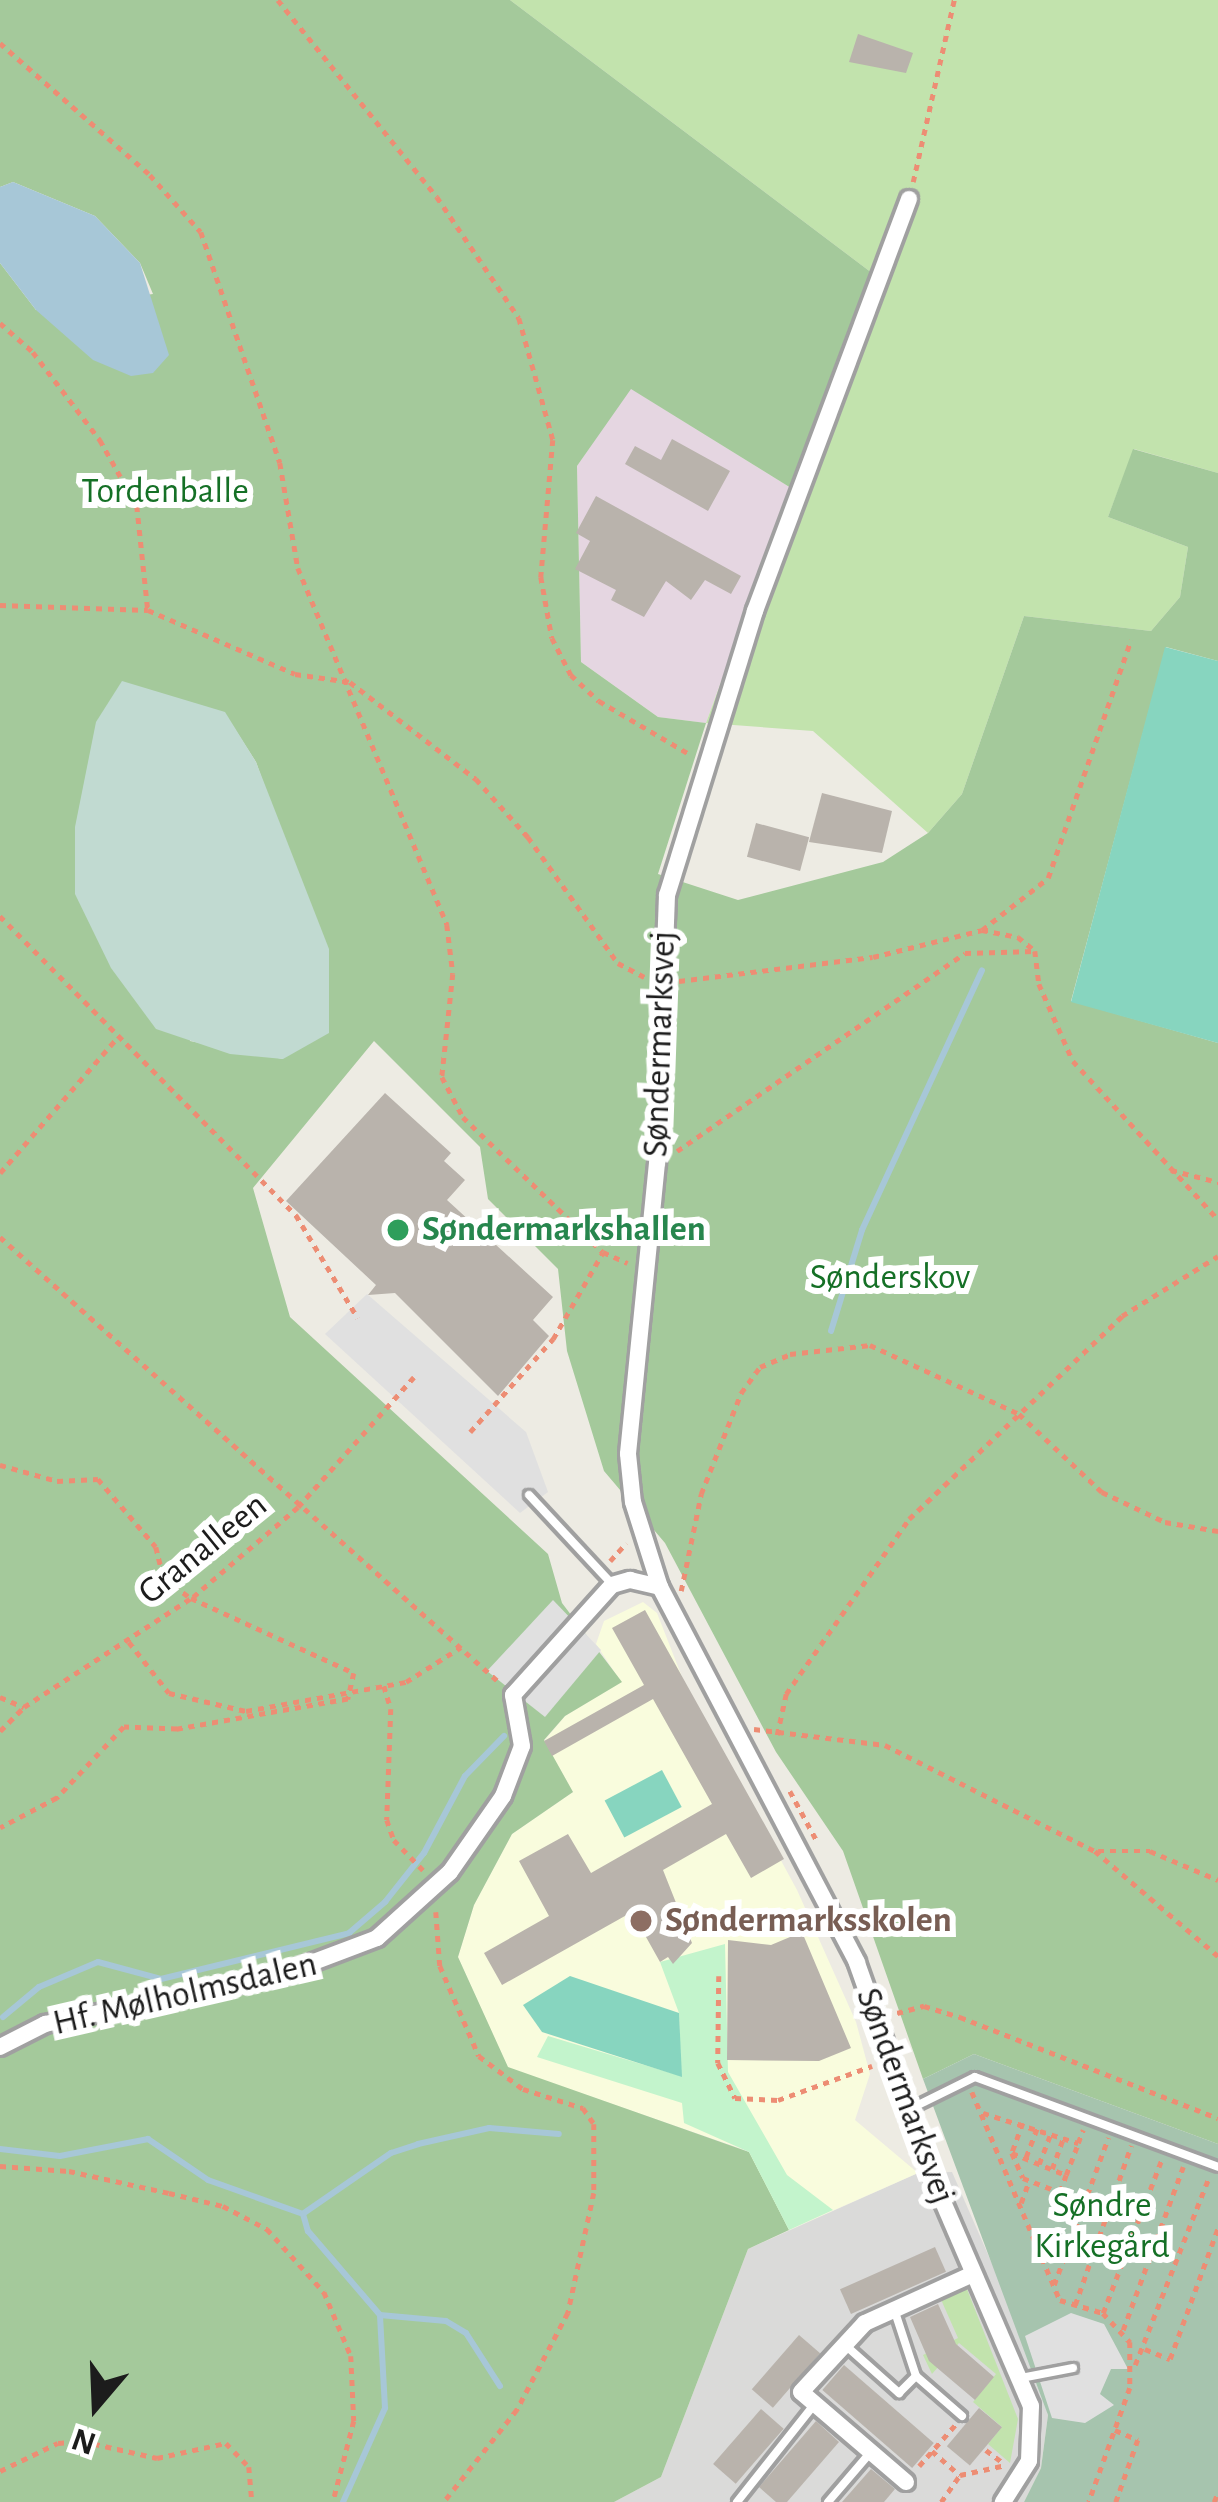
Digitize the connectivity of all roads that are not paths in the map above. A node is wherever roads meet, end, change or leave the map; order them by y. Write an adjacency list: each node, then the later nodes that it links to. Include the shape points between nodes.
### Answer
1 (909, 199): 4 (street, Søndermarksvej, via 755,610 667,895 657,1163 628,1454 633,1502)
2 (530, 1495): 3 (lane)
3 (612, 1585): 4 (street, via 630,1580); 5 (street, Hf. Mølholmsdalen, via 513,1695 523,1719 516,1766 474,1840 377,1938 332,1960 121,2003)
4 (660, 1588): 6 (street, Søndermarksvej, via 857,1963)
5 (0, 2047)
6 (908, 2110): 7 (lane, via 968,2081); 8 (street, Søndermarksvej)
7 (1216, 2167)
8 (973, 2274): 9 (street); 13 (street, Søndermarksvej)
9 (894, 2308): 10 (street); 12 (lane)
10 (843, 2343): 12 (lane, via 899,2393); 14 (street, via 801,2392)
11 (1073, 2368): 13 (lane)
12 (916, 2376): 15 (lane)
13 (1021, 2378): 20 (street, Søndermarksvej, via 1034,2435 1022,2477)
14 (814, 2404): 16 (street); 18 (lane)
15 (962, 2416)
16 (871, 2452): 17 (street); 19 (lane)
17 (906, 2482)
18 (737, 2502)
19 (828, 2502)
20 (1004, 2502)

